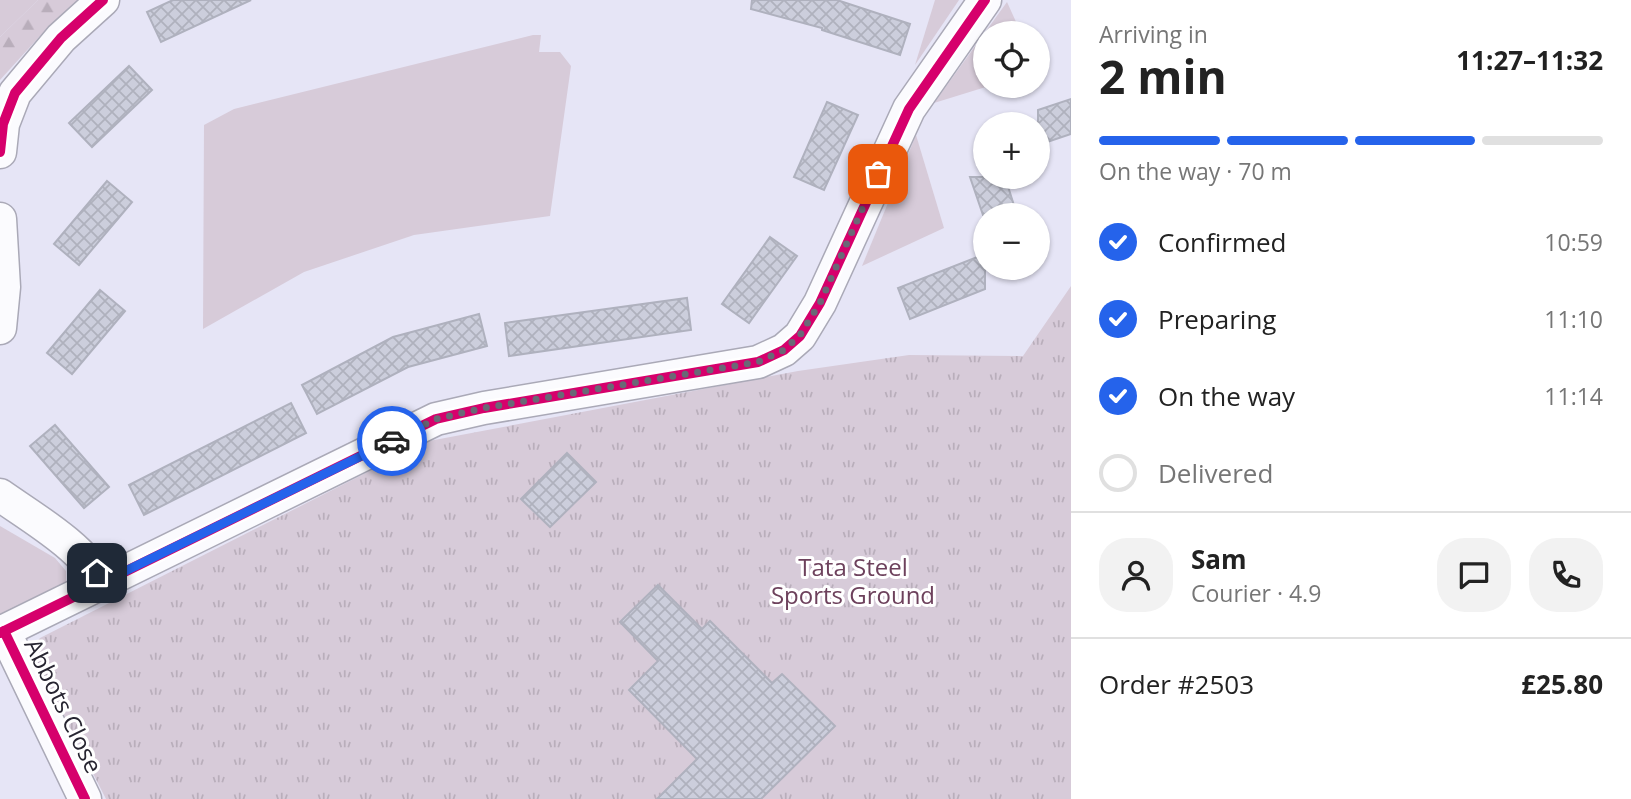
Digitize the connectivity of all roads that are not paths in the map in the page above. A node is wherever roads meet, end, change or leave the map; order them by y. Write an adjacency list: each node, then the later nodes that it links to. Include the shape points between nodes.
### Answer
1 (103, 0): 3 (street, via 61,38 15,93 3,124)
2 (985, 0): 7 (street, Abbots Close, via 909,109 820,303 800,335 784,350 758,362 436,419)
3 (0, 152)
4 (0, 219): 5 (street, via 4,287)
5 (0, 328)
6 (0, 495): 7 (street, via 79,554)
7 (101, 583): 8 (street, Abbots Close)
8 (2, 632): 9 (street, Abbots Close)
9 (85, 799)

